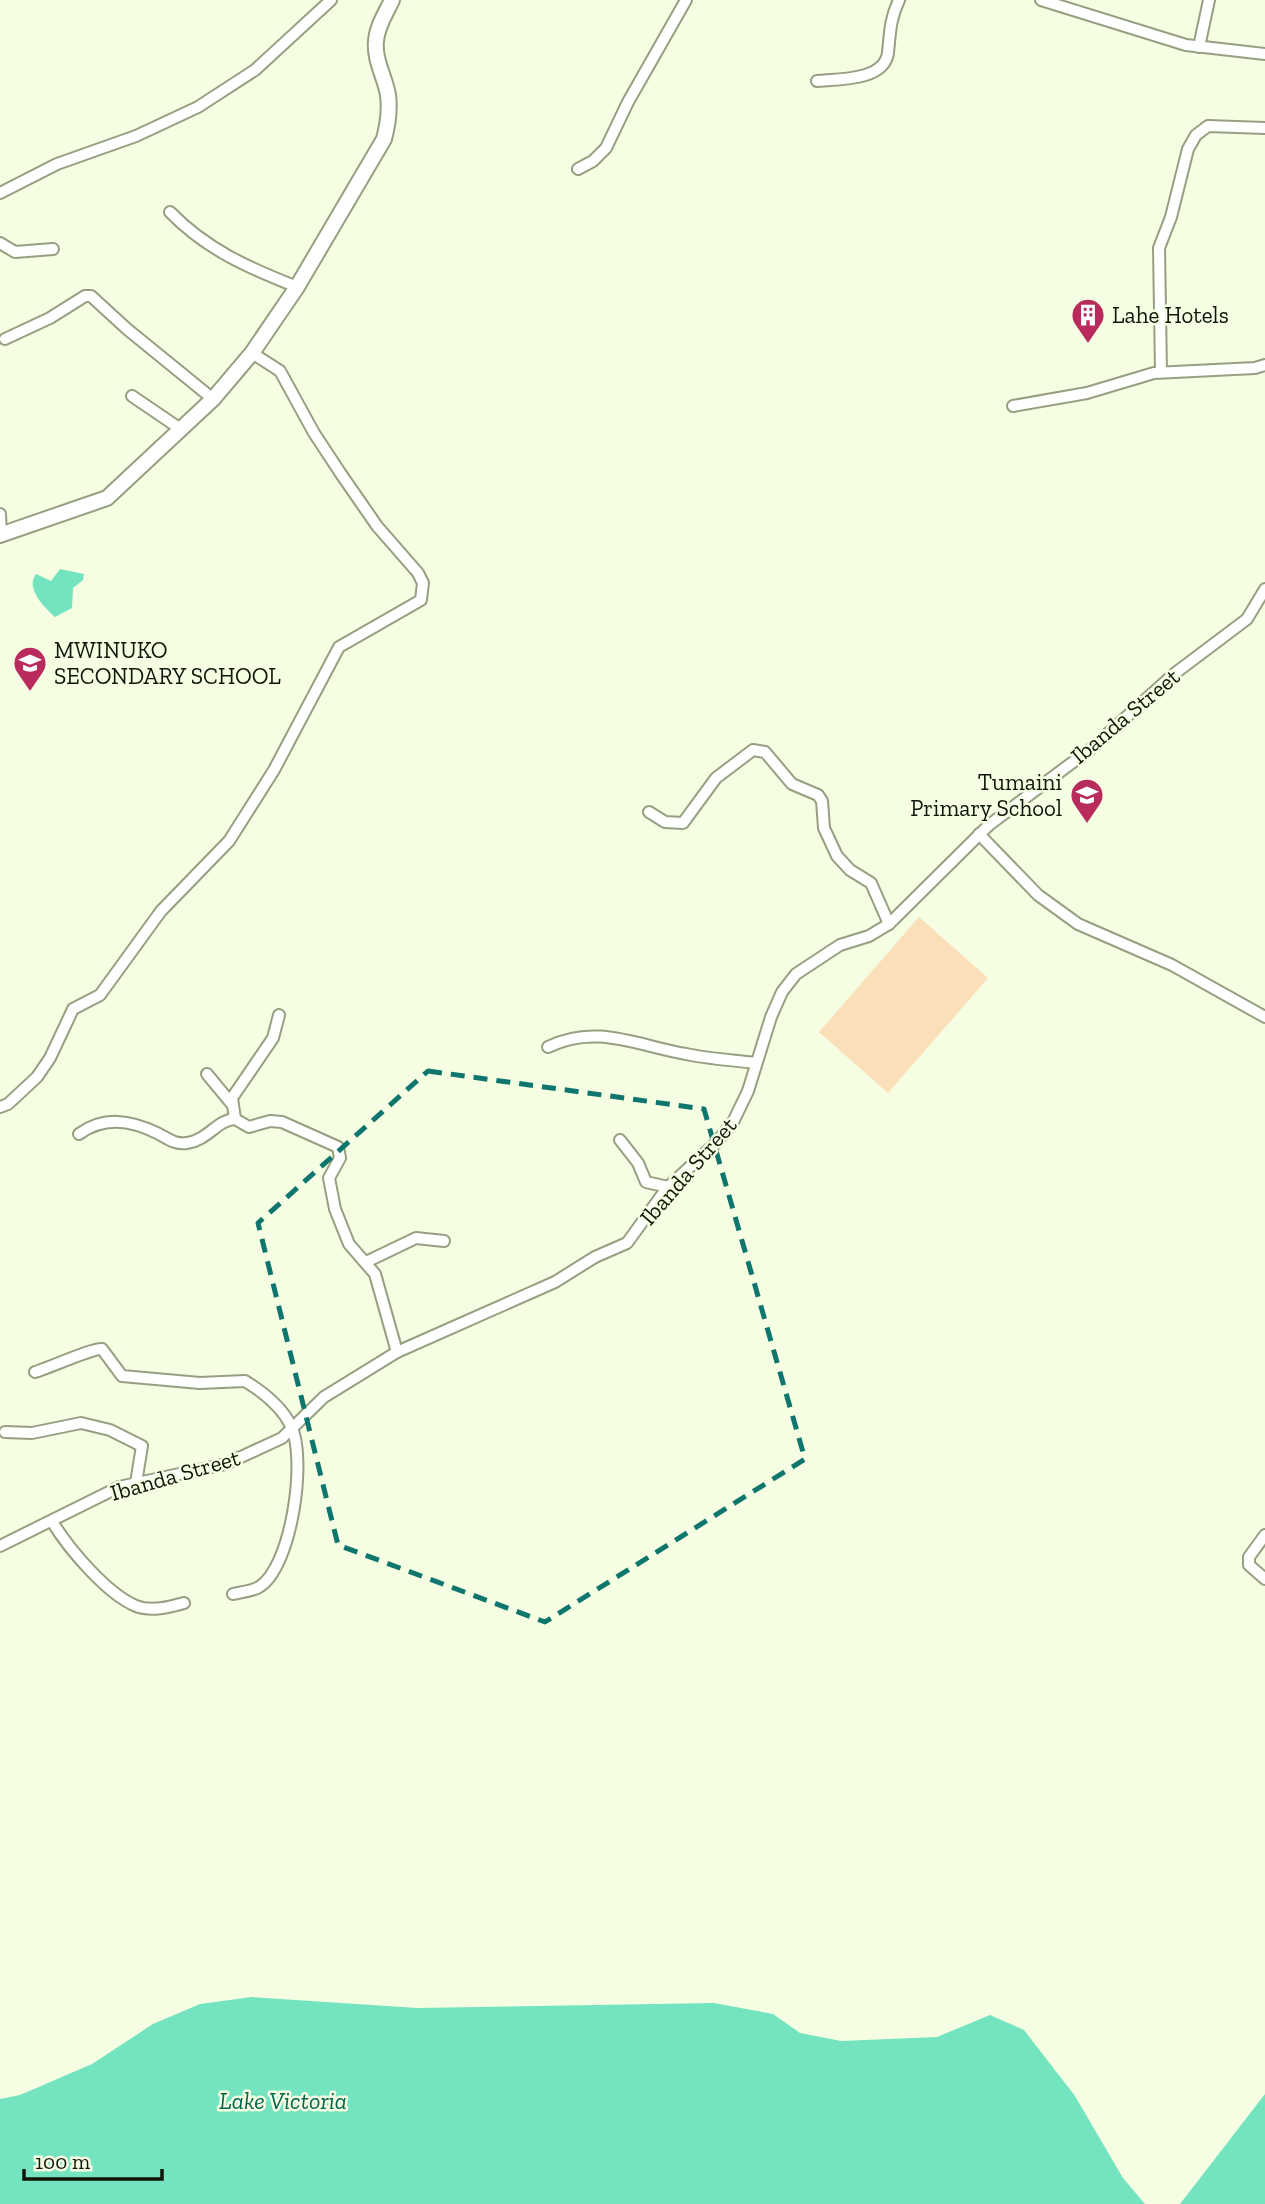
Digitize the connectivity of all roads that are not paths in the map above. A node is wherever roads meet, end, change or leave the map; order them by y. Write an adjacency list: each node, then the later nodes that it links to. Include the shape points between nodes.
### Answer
1 (331, 0): 12 (street, via 254,70 198,107 136,136 57,164)
2 (392, 0): 16 (street, via 376,41 388,94 384,139)
3 (686, 0): 11 (street, via 606,148)
4 (899, 0): 9 (street, via 890,22 884,64 865,74)
5 (1041, 0): 7 (street)
6 (1209, 0): 7 (street)
7 (1199, 47): 8 (street)
8 (1265, 54)
9 (817, 81)
10 (1265, 128): 20 (street, via 1207,127 1188,149 1159,248)
11 (578, 169)
12 (0, 193)
13 (170, 212): 16 (street, via 215,250)
14 (0, 243): 15 (street, via 15,252)
15 (53, 249)
16 (297, 288): 18 (street)
17 (5, 339): 22 (street, via 91,296)
18 (252, 353): 22 (street); 37 (street, via 280,371 341,474 377,526 418,573 423,583 421,600 339,646 274,770 229,841 161,911 100,995 73,1009 37,1077)
19 (1265, 365): 20 (street)
20 (1161, 372): 23 (street, via 1087,393)
21 (132, 396): 24 (street)
22 (214, 399): 24 (street)
23 (1013, 406)
24 (182, 430): 26 (street, via 107,498)
25 (0, 514): 26 (street)
26 (0, 534)
27 (1265, 589): 29 (street, Ibanda Street, via 1247,619)
28 (649, 812): 30 (street, via 666,822 682,822 716,778 753,750 765,752 792,785 818,795 833,848 843,865 871,883)
29 (979, 834): 30 (street, Ibanda Street); 32 (street, via 1038,895 1078,924 1172,965)
30 (889, 924): 34 (street, Ibanda Street, via 840,945 796,974 782,992)
31 (279, 1015): 36 (street, via 273,1038)
32 (1265, 1017)
33 (548, 1047): 34 (street, via 573,1038 609,1036 686,1055)
34 (756, 1063): 41 (street, Ibanda Street, via 733,1122)
35 (207, 1074): 36 (street)
36 (231, 1103): 38 (street)
37 (0, 1107)
38 (234, 1119): 39 (street, via 223,1122 209,1136 185,1144 111,1120 92,1124); 44 (street, via 249,1127 270,1121 288,1124 340,1148 329,1178 335,1209 349,1244)
39 (79, 1134)
40 (620, 1140): 41 (street, via 646,1181)
41 (668, 1187): 46 (street, Ibanda Street, via 627,1242 545,1287)
42 (444, 1241): 43 (street, via 416,1238)
43 (380, 1255): 44 (street); 45 (street)
44 (366, 1262): 45 (street)
45 (377, 1282): 46 (street)
46 (397, 1352): 48 (street, Ibanda Street, via 324,1396)
47 (35, 1372): 48 (street, via 102,1349 117,1371 134,1379 246,1381 285,1415)
48 (293, 1428): 50 (street, Ibanda Street, via 282,1438 226,1464); 55 (street, via 300,1457 298,1487 284,1550 259,1588)
49 (5, 1432): 50 (street, via 33,1433 81,1423 110,1430 142,1446)
50 (136, 1483): 51 (street, Ibanda Street, via 119,1487)
51 (53, 1522): 53 (street, Ibanda Street); 56 (street, via 83,1561 125,1599 148,1609)
52 (1265, 1535): 54 (street, via 1249,1556 1249,1565)
53 (0, 1546)
54 (1265, 1579)
55 (233, 1594)
56 (184, 1603)

